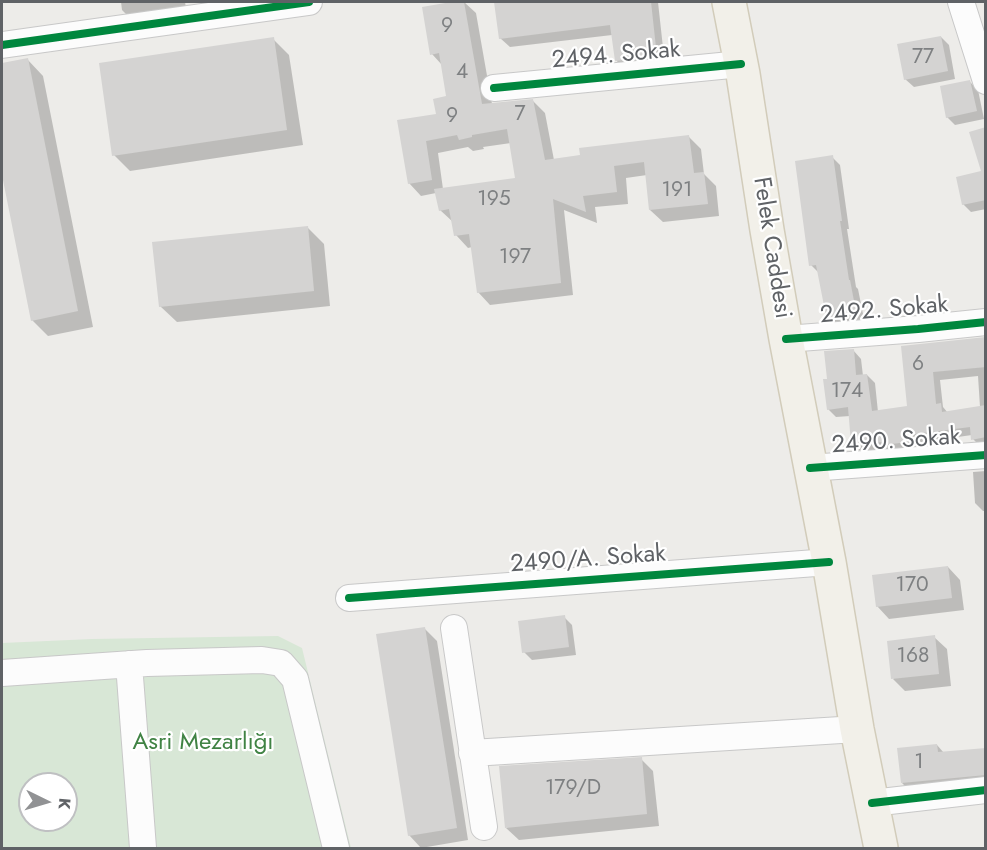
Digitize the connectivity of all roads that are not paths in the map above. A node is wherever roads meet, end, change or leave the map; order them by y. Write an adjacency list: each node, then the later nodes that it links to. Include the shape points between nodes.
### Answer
1 (309, 2): 4 (street)
2 (729, 2): 5 (main road, Felek Caddesi)
3 (961, 2): 6 (street)
4 (2, 45)
5 (741, 64): 7 (street, 2494. Sokak); 9 (main road, Felek Caddesi)
6 (986, 81)
7 (494, 88)
8 (986, 322): 9 (street, 2492. Sokak)
9 (786, 339): 11 (main road, Felek Caddesi)
10 (986, 455): 11 (street, 2490. Sokak)
11 (810, 468): 12 (main road, Felek Caddesi)
12 (829, 561): 13 (street, 2490/A. Sokak); 17 (main road, Felek Caddesi)
13 (349, 598)
14 (454, 628): 18 (street)
15 (129, 664): 16 (street); 22 (street); 23 (street, via 262,660 281,663 295,679)
16 (2, 673)
17 (857, 729): 18 (street); 20 (main road, Felek Caddesi)
18 (472, 753): 21 (street)
19 (986, 790): 20 (street)
20 (872, 803): 24 (main road, Felek Caddesi)
21 (484, 827)
22 (143, 849)
23 (336, 849)
24 (880, 849)

